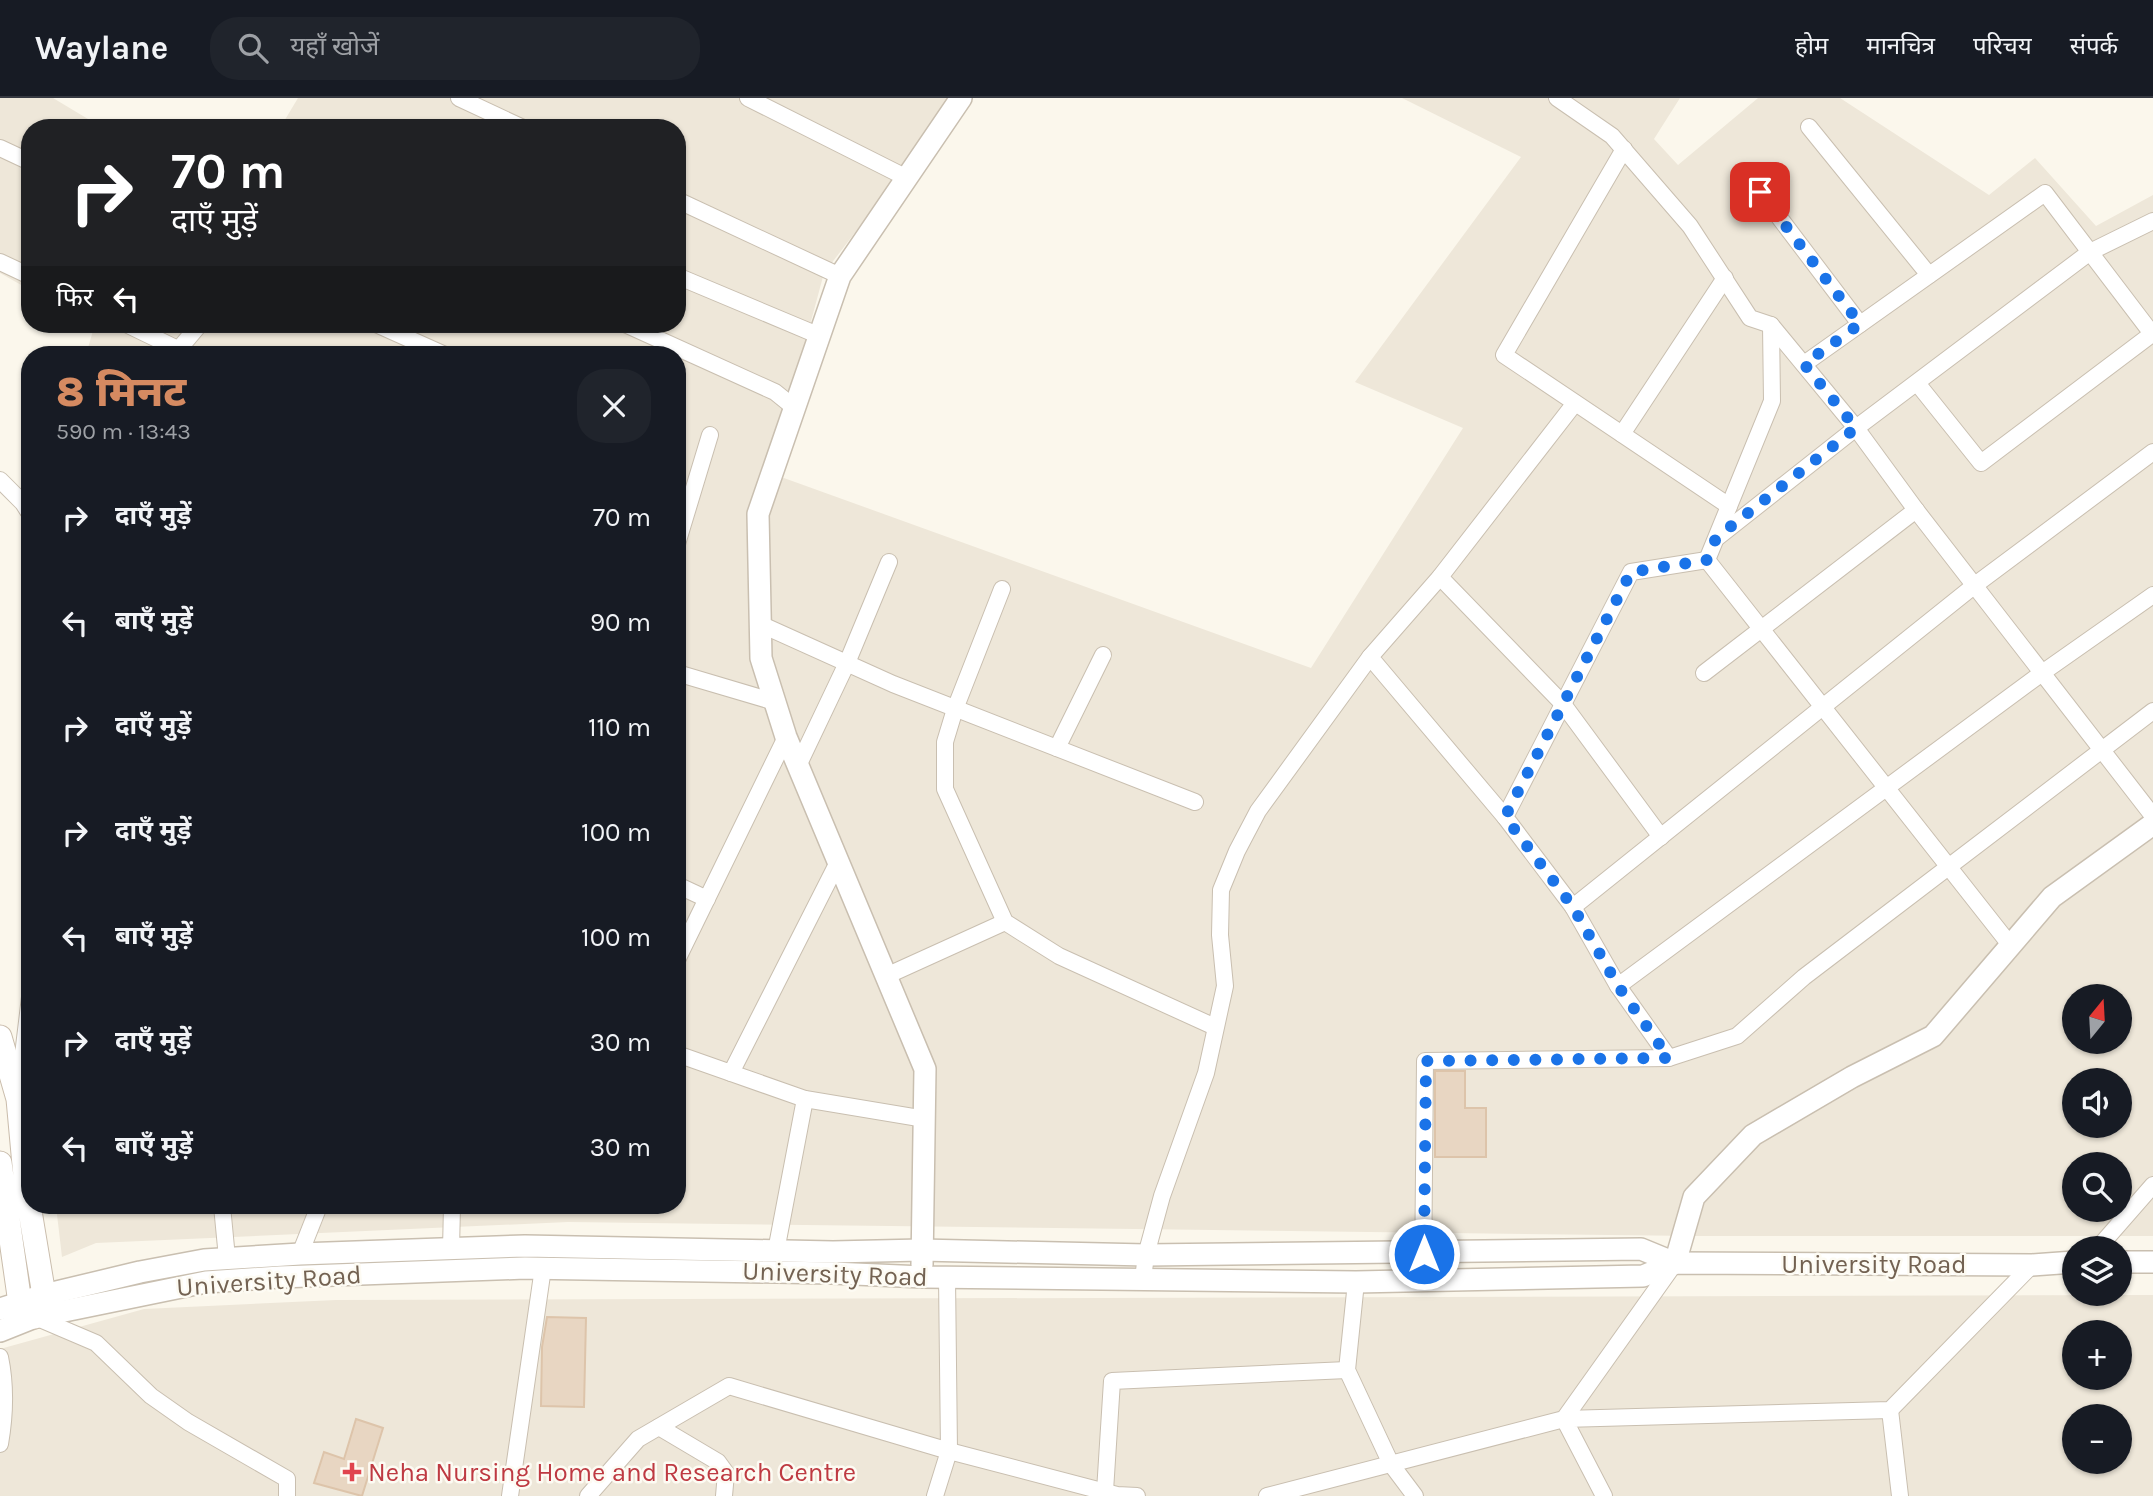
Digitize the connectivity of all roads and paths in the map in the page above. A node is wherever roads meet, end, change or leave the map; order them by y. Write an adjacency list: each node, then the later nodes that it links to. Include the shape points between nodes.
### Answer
1 (459, 98): 5 (street)
2 (748, 98): 10 (street)
3 (961, 98): 10 (street)
4 (1557, 98): 8 (street, via 1612,136)
5 (504, 119)
6 (1809, 127): 17 (street)
7 (0, 148): 9 (street)
8 (1623, 149): 19 (street, via 1690,226); 34 (street, via 1504,355)
9 (21, 158)
10 (907, 178): 18 (street)
11 (1760, 192): 21 (street)
12 (686, 204): 18 (street)
13 (2153, 222): 14 (street)
14 (2091, 252): 17 (street, via 2045,192); 26 (street); 33 (street)
15 (0, 262): 16 (street)
16 (21, 272)
17 (1929, 275): 21 (street)
18 (840, 276): 27 (street)
19 (1725, 278): 22 (street, via 1750,318); 37 (street)
20 (686, 280): 27 (street)
21 (1860, 324): 32 (street)
22 (1771, 326): 32 (street); 42 (street, via 1772,401)
23 (143, 333): 28 (street)
24 (396, 333): 29 (street)
25 (645, 333): 30 (street)
26 (2153, 334): 33 (street, via 1981,463)
27 (820, 336): 35 (street)
28 (168, 346)
29 (425, 346)
30 (674, 346)
31 (686, 352): 35 (street, via 775,392)
32 (1804, 364): 36 (street)
33 (1917, 383): 36 (street)
34 (1574, 403): 37 (street); 48 (street)
35 (796, 409): 52 (street, via 758,513)
36 (1856, 428): 43 (street); 45 (street)
37 (1622, 434): 42 (street)
38 (710, 435): 44 (street)
39 (2153, 452): 49 (street)
40 (0, 480): 41 (street)
41 (21, 501)
42 (1729, 506): 45 (street)
43 (1916, 510): 49 (street); 53 (street)
44 (686, 514)
45 (1716, 538): 46 (street)
46 (1707, 560): 53 (street); 61 (street, via 1631,572)
47 (889, 562): 56 (street)
48 (1440, 577): 55 (street); 61 (street)
49 (1975, 585): 58 (street); 62 (street)
50 (1002, 589): 63 (street)
51 (2153, 595): 58 (street)
52 (760, 624): 56 (street); 60 (street, via 761,658)
53 (1761, 628): 57 (street); 62 (street)
54 (1103, 654): 66 (street)
55 (1370, 657): 72 (street); 85 (street, via 1258,811 1237,851 1221,890 1224,986)
56 (846, 663): 63 (street); 68 (street)
57 (1704, 673)
58 (2042, 673): 67 (street); 69 (street)
59 (686, 676): 60 (street)
60 (775, 702): 65 (street)
61 (1563, 704): 72 (street); 74 (street)
62 (1824, 708): 69 (street); 74 (street)
63 (955, 709): 66 (street); 80 (street, via 945,742 945,789)
64 (2153, 710): 67 (street)
65 (786, 737): 68 (street); 78 (street)
66 (1057, 748): 70 (street)
67 (2100, 750): 71 (street); 76 (street)
68 (798, 766): 75 (street)
69 (1886, 788): 76 (street); 84 (street)
70 (1195, 802)
71 (2153, 816)
72 (1505, 817): 79 (street)
73 (2153, 824): 82 (street, via 2052,897)
74 (1661, 837): 79 (street)
75 (838, 862): 83 (street); 89 (street)
76 (1948, 866): 82 (street); 88 (street, via 1737,1036)
77 (686, 889): 78 (street)
78 (707, 899): 81 (street)
79 (1573, 907): 84 (street)
80 (1005, 922): 83 (street); 85 (street, via 1059,956)
81 (686, 942)
82 (2011, 946): 111 (street, via 1933,1036 1753,1135 1694,1197)
83 (886, 976): 93 (street, via 925,1069)
84 (1618, 986): 88 (street)
85 (1215, 1027): 107 (street, via 1206,1073)
86 (0, 1037): 91 (main road)
87 (686, 1057): 89 (street)
88 (1669, 1058): 106 (street, via 1426,1061)
89 (731, 1073): 92 (street)
90 (21, 1078): 91 (street)
91 (18, 1099): 94 (main road)
92 (806, 1099): 93 (street); 104 (street)
93 (925, 1119): 103 (street)
94 (21, 1132)
95 (0, 1163): 121 (main road)
96 (2153, 1185): 101 (street)
97 (30, 1214): 120 (main road)
98 (223, 1214): 108 (street)
99 (316, 1214): 105 (street)
100 (452, 1214): 102 (street)
101 (2108, 1236)
102 (451, 1249): 104 (street, University Road); 105 (street, University Road)
103 (921, 1250): 104 (street, University Road); 107 (street, University Road); 115 (street)
104 (776, 1251)
105 (300, 1254): 108 (street, University Road)
106 (1424, 1254): 107 (street, University Road); 111 (street, University Road, via 1641,1249); 118 (street)
107 (1146, 1255): 117 (street)
108 (227, 1258): 120 (street, University Road, via 140,1272)
109 (2132, 1262): 110 (street)
110 (2153, 1262)
111 (1675, 1263): 113 (street, University Road); 118 (street, University Road, via 1643,1276); 126 (street)
112 (2062, 1263): 113 (street, University Road)
113 (2032, 1265): 125 (street)
114 (542, 1268): 115 (street, University Road); 121 (street, University Road, via 206,1282); 133 (street)
115 (923, 1277): 116 (street, University Road)
116 (947, 1277): 117 (street, University Road); 129 (street)
117 (1143, 1279): 119 (street, University Road)
118 (1423, 1281): 119 (street, University Road)
119 (1356, 1282): 124 (street)
120 (44, 1295): 121 (main road)
121 (18, 1310): 122 (street, University Road); 132 (street, via 96,1343 151,1396 287,1479)
122 (0, 1331)
123 (0, 1357): 128 (street, via 5,1418)
124 (1347, 1370): 130 (street); 131 (street, via 1112,1381)
125 (1890, 1410): 126 (street); 141 (street)
126 (1564, 1419): 130 (street); 140 (street)
127 (659, 1427): 129 (street, via 729,1386); 134 (street, via 638,1439); 135 (street, via 718,1462 726,1473)
128 (0, 1444)
129 (949, 1451): 131 (street); 136 (street)
130 (1391, 1464): 138 (street); 139 (street)
131 (1105, 1491): 137 (street)
132 (287, 1496)
133 (510, 1496)
134 (588, 1496)
135 (724, 1496)
136 (935, 1496)
137 (1137, 1496)
138 (1266, 1496)
139 (1415, 1496)
140 (1604, 1496)
141 (1900, 1496)

